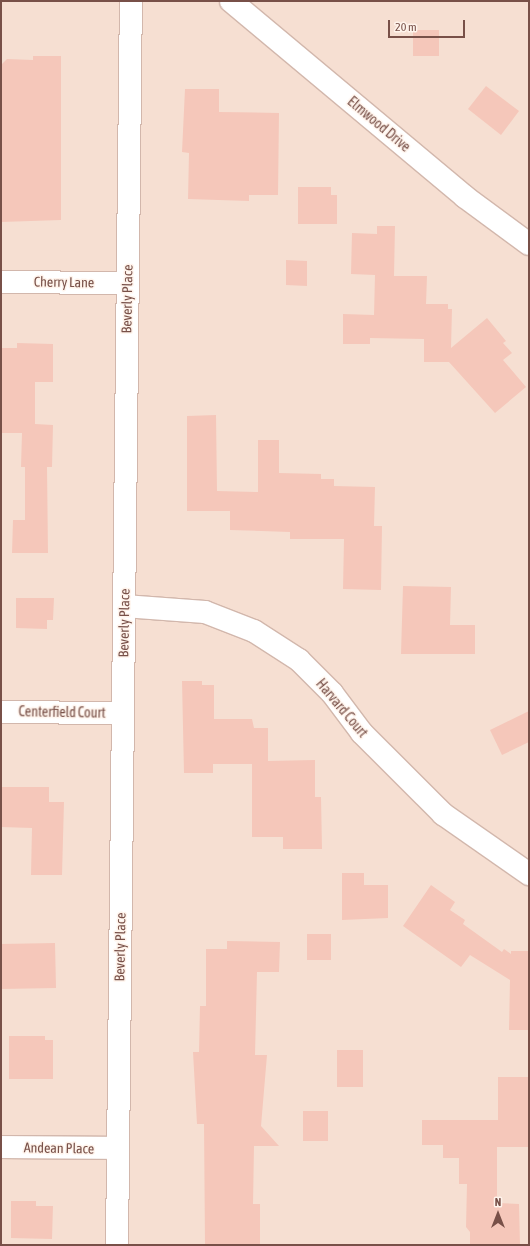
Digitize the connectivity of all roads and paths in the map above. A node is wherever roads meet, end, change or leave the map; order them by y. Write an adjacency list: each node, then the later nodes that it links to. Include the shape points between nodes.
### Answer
1 (131, 1): 5 (street, Beverly Place)
2 (231, 1): 3 (street, Elmwood Drive, via 465,197)
3 (529, 243)
4 (1, 282): 5 (street, Cherry Lane)
5 (127, 283): 6 (street, Beverly Place)
6 (124, 606): 8 (street, Beverly Place); 9 (street, Harvard Court, via 205,612 254,631 299,660 332,692 362,732 443,814)
7 (1, 712): 8 (street, Centerfield Court)
8 (123, 713): 11 (street, Beverly Place)
9 (529, 874)
10 (1, 1147): 11 (street, Andean Place)
11 (118, 1148): 12 (street, Beverly Place)
12 (117, 1245)

